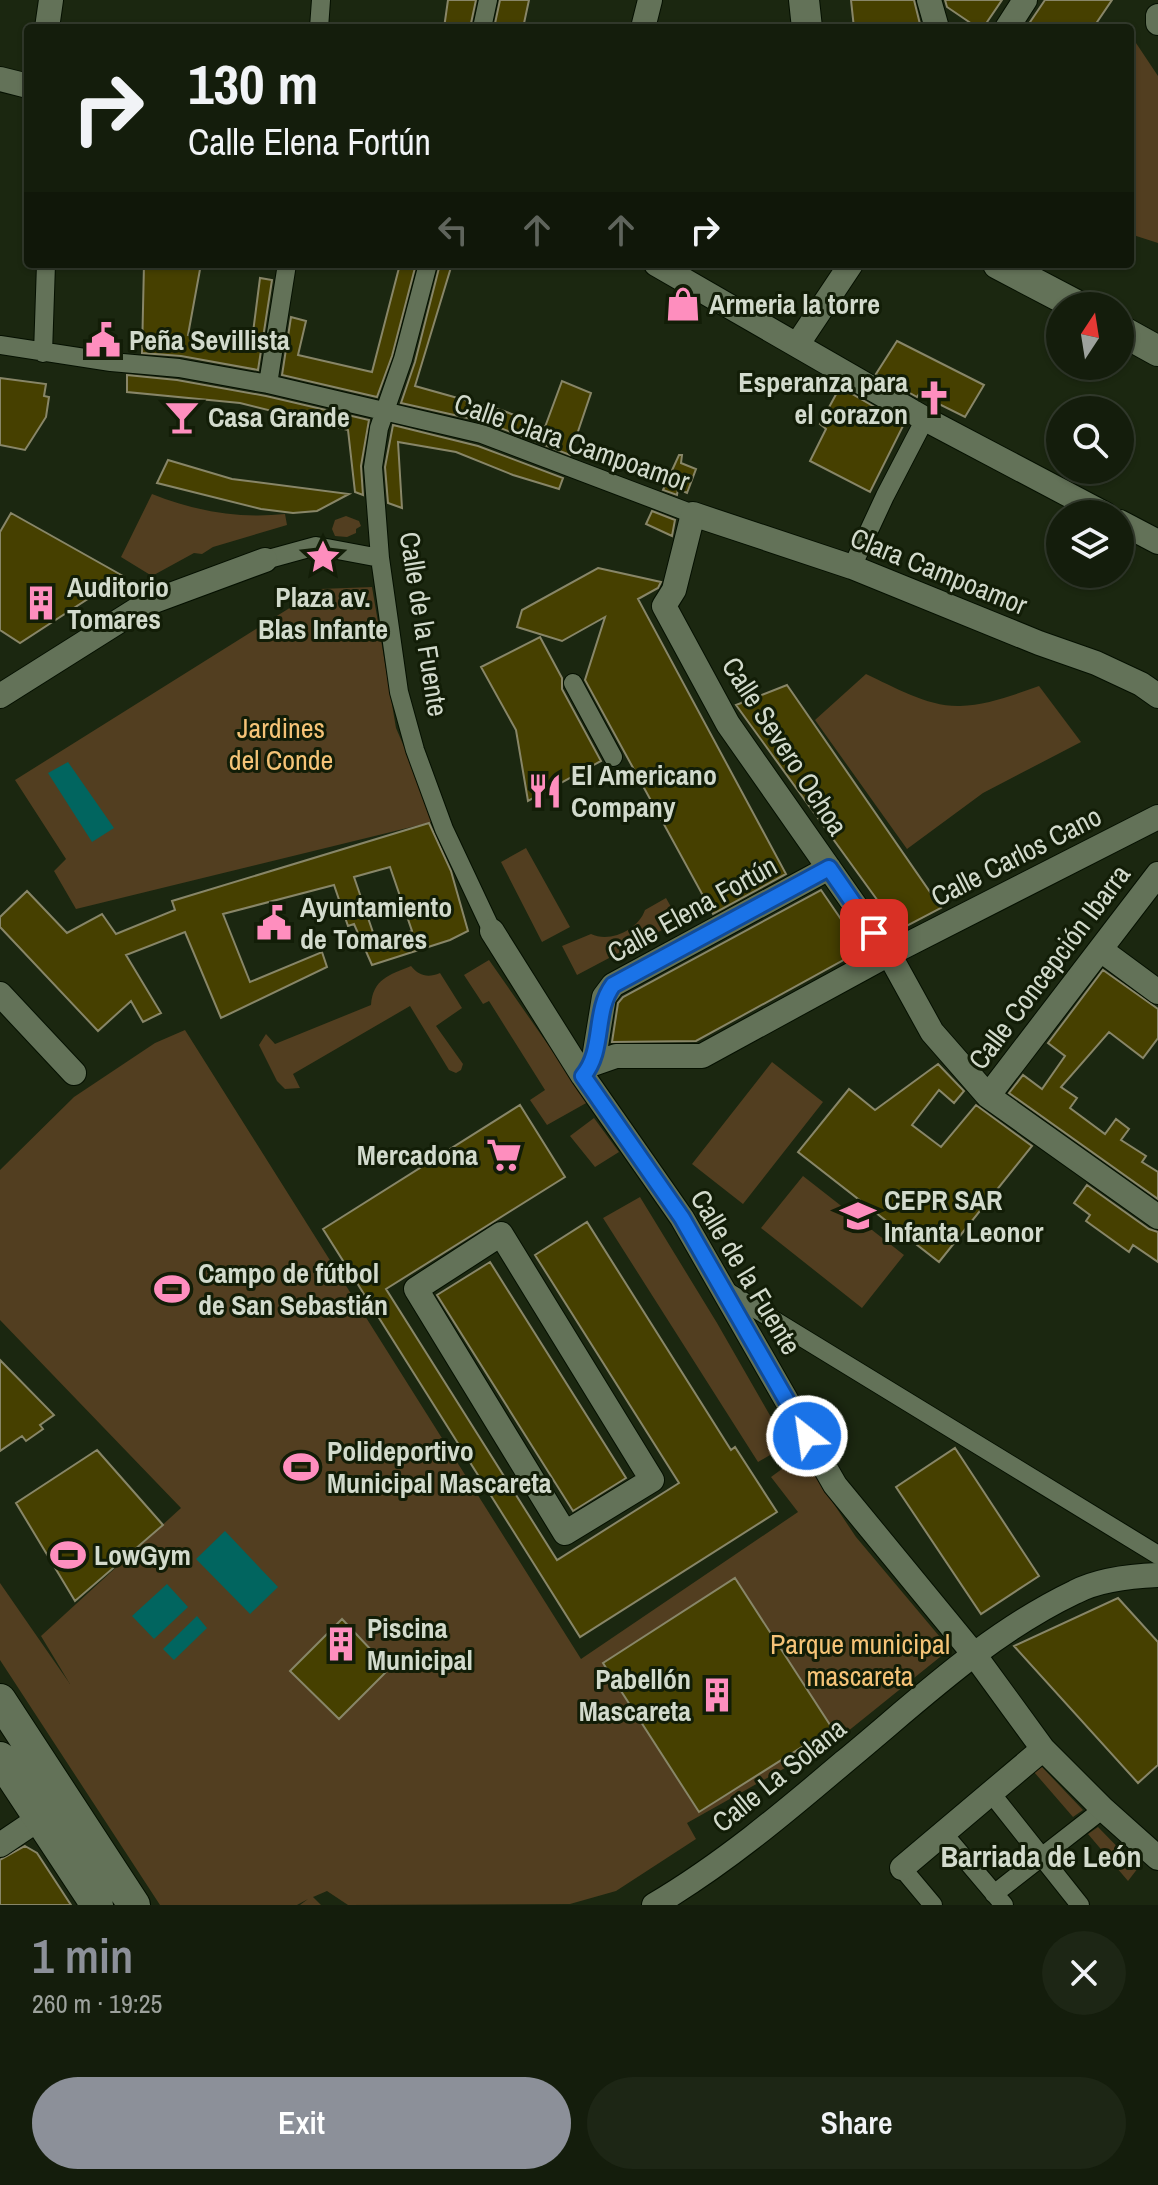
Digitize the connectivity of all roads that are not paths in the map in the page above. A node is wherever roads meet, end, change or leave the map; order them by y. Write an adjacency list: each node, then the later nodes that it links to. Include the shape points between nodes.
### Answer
1 (51, 0): 10 (street)
2 (321, 0): 11 (street)
3 (488, 0): 12 (street)
4 (650, 0): 13 (street)
5 (804, 0): 14 (street)
6 (929, 0): 15 (street)
7 (1025, 0): 16 (street)
8 (1158, 16): 9 (street)
9 (1158, 23)
10 (48, 24)
11 (319, 24)
12 (483, 24)
13 (644, 24)
14 (807, 24)
15 (936, 24)
16 (1010, 24)
17 (0, 79): 18 (street)
18 (24, 85)
19 (46, 268): 30 (street)
20 (286, 268): 31 (street)
21 (427, 268): 32 (street, Calle de la Fuente)
22 (663, 268): 28 (street)
23 (848, 268): 28 (street)
24 (1006, 268): 25 (street)
25 (1051, 292)
26 (1134, 338): 29 (street)
27 (0, 345): 30 (street, Calle Clara Campoamor)
28 (797, 345): 33 (street)
29 (1158, 351)
30 (43, 353): 31 (street, Calle Clara Campoamor)
31 (268, 384): 32 (street, Calle Clara Campoamor)
32 (386, 413): 35 (street, Calle Clara Campoamor, via 482,434); 38 (street, Calle de la Fuente, via 373,467)
33 (925, 419): 34 (street); 40 (street)
34 (1078, 500)
35 (693, 514): 40 (street, Clara Campoamor); 46 (street, Calle Severo Ochoa, via 674,590 664,606 728,724)
36 (1134, 529): 37 (street)
37 (1158, 542)
38 (380, 558): 39 (street, via 316,546); 48 (street, Calle de la Fuente, via 399,692 415,750 444,829)
39 (265, 560): 42 (street, via 146,604)
40 (852, 567): 43 (street, Clara Campoamor, via 1096,663)
41 (573, 683): 44 (street)
42 (0, 696)
43 (1158, 696)
44 (613, 757)
45 (1158, 817): 50 (street, Calle Carlos Cano)
46 (829, 868): 50 (street, Calle Severo Ochoa); 53 (street, Calle Elena Fortún, via 613,985 604,997)
47 (1158, 874): 49 (street, Calle Concepción Ibarra)
48 (492, 931): 53 (street, Calle de la Fuente)
49 (1101, 950): 51 (street); 55 (street, Calle Concepción Ibarra)
50 (889, 954): 53 (street, Calle Carlos Cano, via 702,1056 616,1056); 55 (street, Calle Severo Ochoa, via 932,1032)
51 (1158, 992)
52 (0, 994): 54 (street)
53 (588, 1070): 58 (street, Calle de la Fuente)
54 (74, 1073)
55 (988, 1096): 56 (street, Calle Severo Ochoa)
56 (1158, 1217)
57 (416, 1289): 57 (street, via 565,1533 652,1480 501,1234)
58 (723, 1289): 59 (street); 61 (street, Calle de la Fuente, via 835,1485)
59 (1158, 1555)
60 (1158, 1575): 61 (street, Calle La Solana, via 1077,1591)
61 (973, 1653): 63 (street, Calle de la Fuente); 76 (street, Calle La Solana, via 704,1876)
62 (0, 1700): 75 (main road)
63 (1043, 1749): 65 (street); 66 (street, Calle de la Fuente)
64 (0, 1758): 67 (main road)
65 (991, 1793): 68 (street); 70 (street)
66 (1103, 1809): 70 (street); 71 (street, Calle de la Fuente)
67 (40, 1818): 69 (street); 74 (main road)
68 (943, 1833): 72 (street); 73 (street)
69 (0, 1845)
70 (1041, 1857): 73 (street); 78 (street)
71 (1158, 1858)
72 (902, 1868): 77 (street)
73 (999, 1899)
74 (97, 1905)
75 (134, 1905)
76 (654, 1905)
77 (933, 1905)
78 (1080, 1905)

